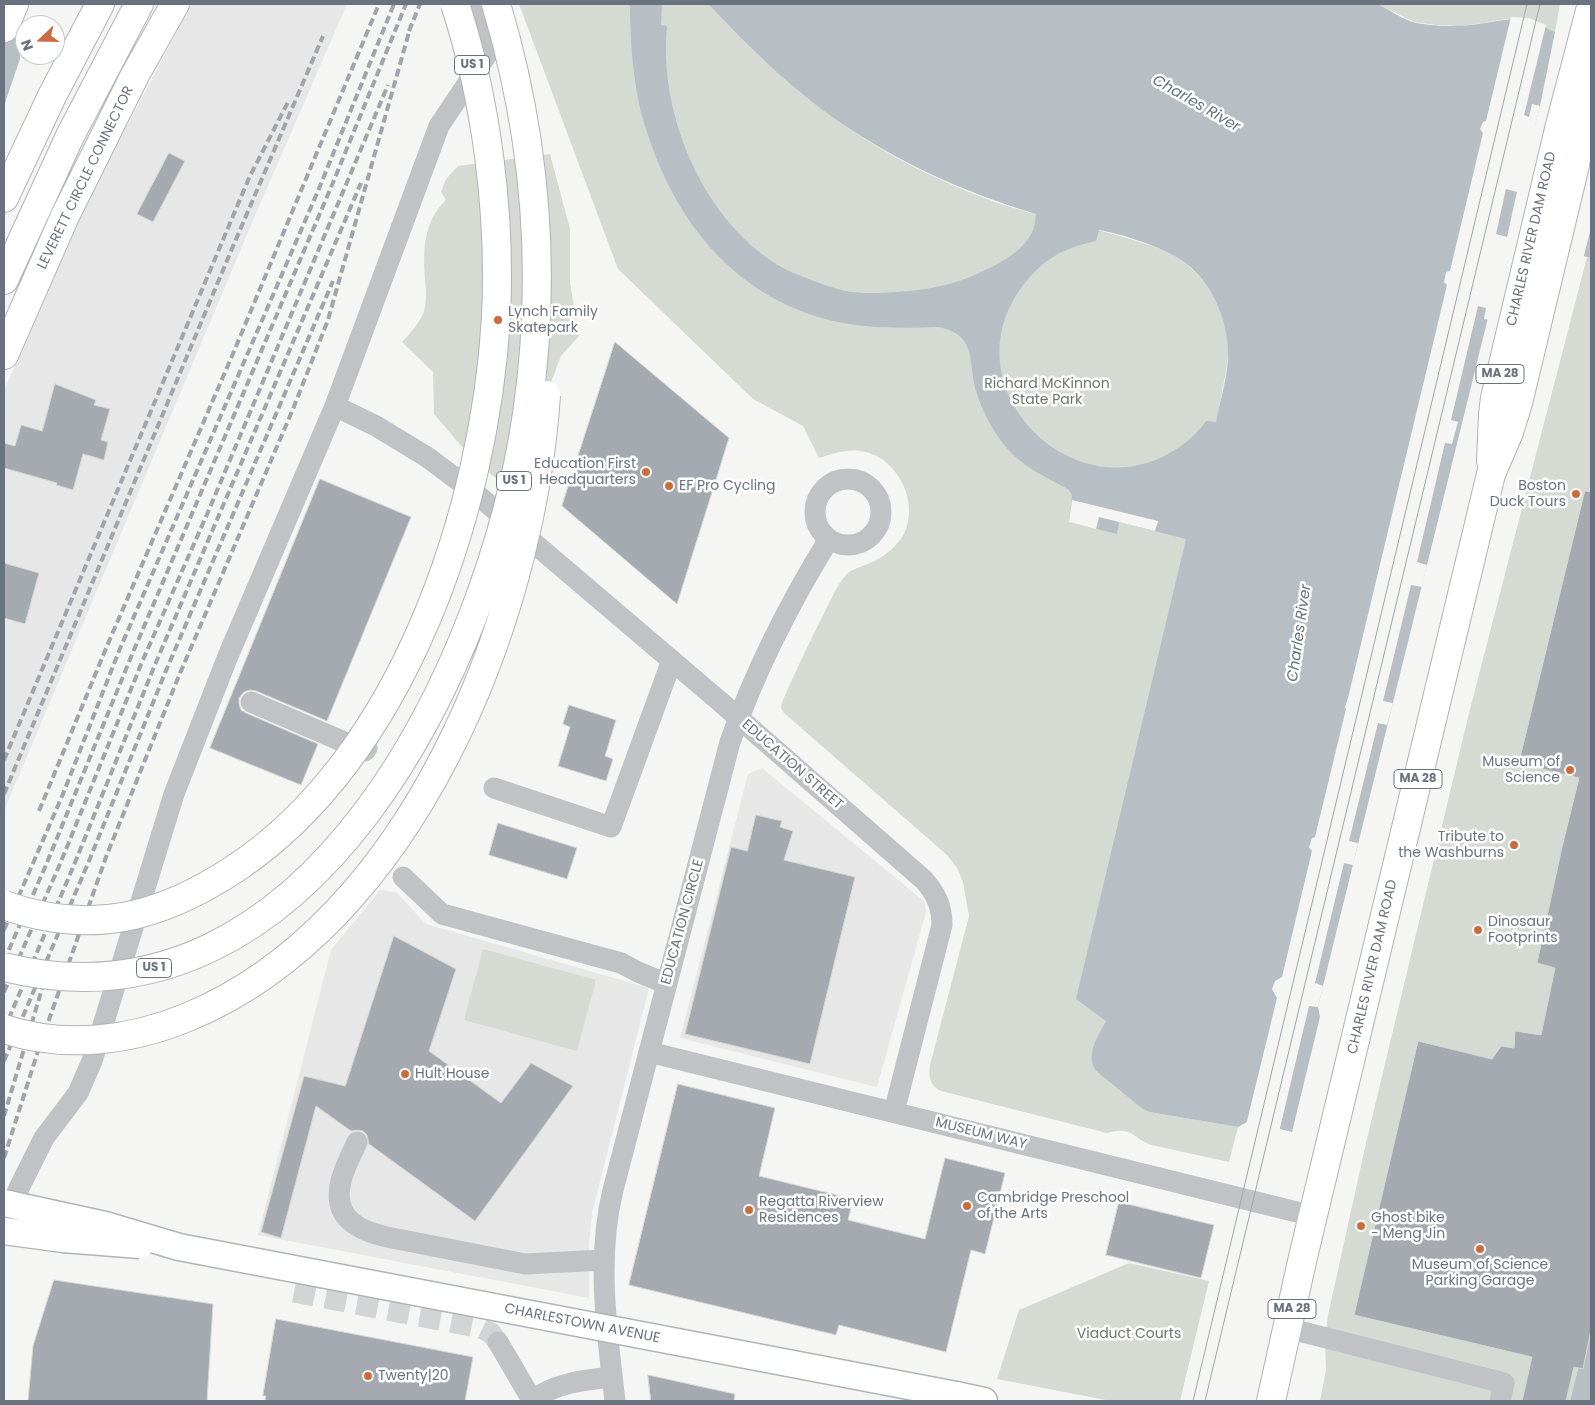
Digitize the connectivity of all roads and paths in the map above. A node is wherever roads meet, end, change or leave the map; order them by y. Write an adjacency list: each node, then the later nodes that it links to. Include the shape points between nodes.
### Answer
1 (100, 4): 15 (highway)
2 (139, 4): 16 (highway, via 70,136)
3 (175, 4): 17 (highway, LEVERETT CIRCLE CONNECTOR, via 135,75 65,216)
4 (437, 4): 12 (highway, bridge)
5 (455, 4): 12 (highway, US 1, bridge)
6 (476, 4): 18 (street, via 492,47 439,126)
7 (496, 4): 13 (highway, US 1, bridge)
8 (1573, 4): 10 (highway)
9 (1591, 6): 10 (highway, CHARLES RIVER DAM ROAD / MA 28)
10 (1581, 41): 14 (highway, CHARLES RIVER DAM ROAD / MA 28)
11 (1591, 79): 14 (highway, CHARLES RIVER DAM ROAD / MA 28)
12 (485, 127): 27 (highway, US 1, bridge, via 496,283 488,395 465,507 422,629 371,725 339,770 302,812 263,848 226,875 172,903)
13 (529, 152): 28 (highway, US 1, bridge, via 536,226 537,301 527,414 513,489 494,555 464,636 438,697 398,768 375,803 315,871 259,919 222,942 166,965 105,977 40,975); 30 (highway, bridge, via 545,269 547,349 542,442 527,530 504,612 472,699 430,784 389,850 338,912 290,957 235,995 181,1020 125,1037 71,1041)
14 (1562, 168): 35 (highway, CHARLES RIVER DAM ROAD / MA 28, via 1535,278 1495,398 1491,474)
15 (4, 198)
16 (4, 280)
17 (4, 355)
18 (335, 406): 19 (street, EDUCATION STREET, via 427,457); 27 (street, via 228,656 174,794)
19 (474, 492): 21 (street, EDUCATION STREET); 22 (street, via 365,751)
20 (829, 539): 23 (street, EDUCATION CIRCLE, via 785,615)
21 (672, 660): 23 (street, EDUCATION STREET); 24 (street, via 611,827)
22 (251, 702)
23 (739, 718): 29 (street, EDUCATION CIRCLE); 32 (street, EDUCATION STREET, via 924,880 939,903 942,925)
24 (494, 788)
25 (403, 877): 29 (street, via 442,914 622,963)
26 (4, 905): 27 (highway, US 1, bridge, via 67,920 100,920)
27 (137, 914): 37 (street, via 92,1060 78,1093 44,1138 18,1190)
28 (4, 968)
29 (667, 984): 31 (street, EDUCATION CIRCLE)
30 (4, 1029)
31 (649, 1052): 32 (street, MUSEUM WAY); 39 (street, EDUCATION CIRCLE, via 610,1202)
32 (894, 1112): 35 (street, MUSEUM WAY)
33 (357, 1142): 39 (street, via 339,1194 348,1220 364,1231 525,1264)
34 (4, 1203): 38 (main road, CHARLESTOWN AVENUE, bridge, via 105,1224)
35 (1313, 1216): 40 (highway, CHARLES RIVER DAM ROAD / MA 28)
36 (4, 1231): 38 (main road, CHARLESTOWN AVENUE, bridge, via 102,1243)
37 (4, 1240)
38 (179, 1247): 45 (main road, CHARLESTOWN AVENUE, bridge)
39 (604, 1260): 42 (street, EDUCATION CIRCLE)
40 (1287, 1328): 46 (highway, CHARLES RIVER DAM ROAD / MA 28); 47 (street, via 1504,1383)
41 (498, 1342): 43 (street)
42 (612, 1377): 43 (street, via 565,1384 544,1392); 44 (street, EDUCATION CIRCLE)
43 (532, 1401)
44 (615, 1401)
45 (984, 1401)
46 (1271, 1401)
47 (1500, 1401)

